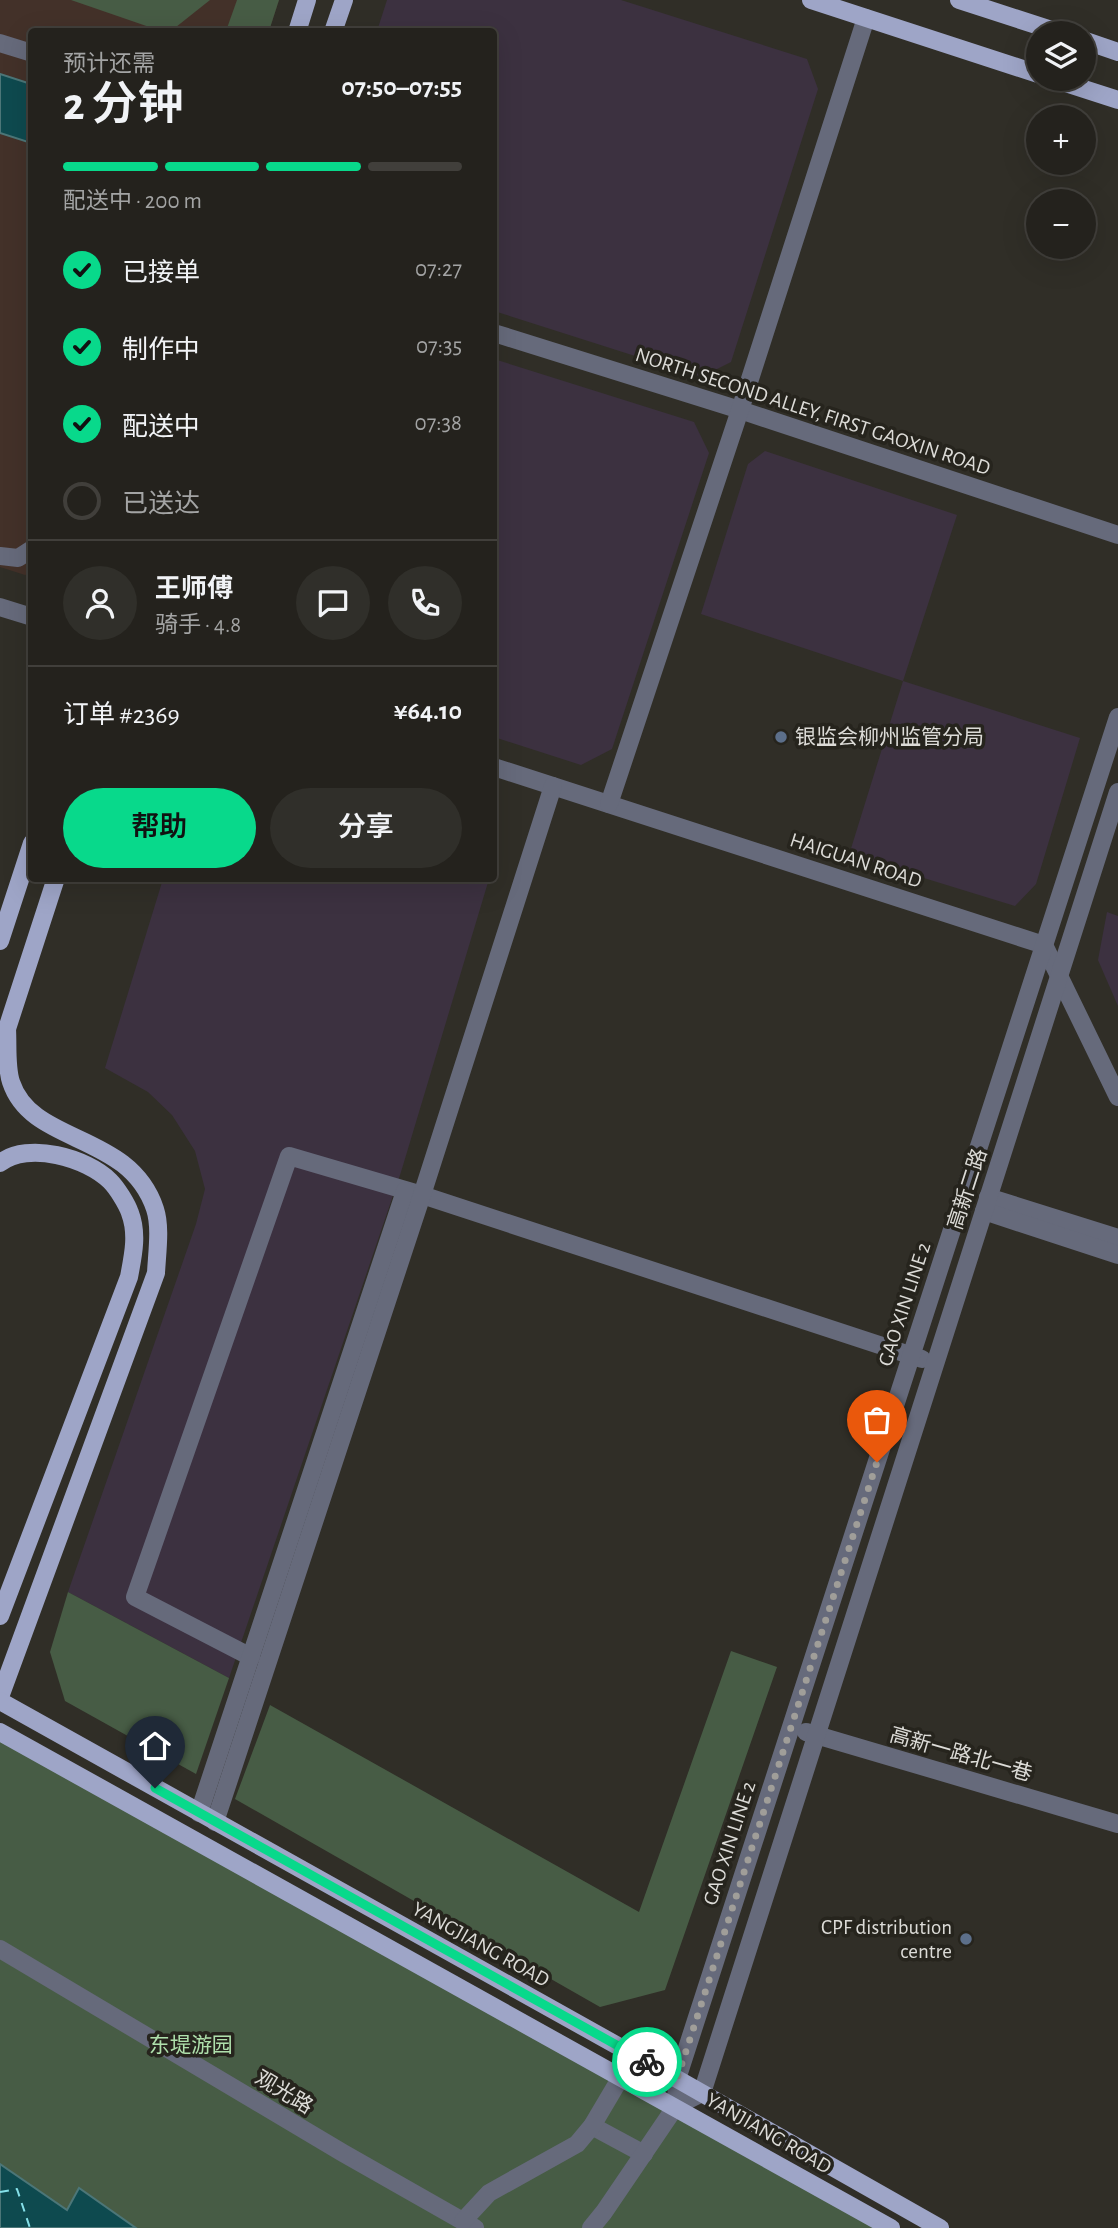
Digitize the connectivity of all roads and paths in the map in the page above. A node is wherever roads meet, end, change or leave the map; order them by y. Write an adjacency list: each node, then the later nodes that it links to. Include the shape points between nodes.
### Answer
1 (307, 0): 7 (main road)
2 (344, 0): 8 (main road)
3 (811, 0): 5 (main road)
4 (959, 0): 6 (main road)
5 (866, 18): 13 (main road); 17 (street)
6 (1026, 22)
7 (298, 28)
8 (334, 28)
9 (0, 43): 11 (street)
10 (1096, 44): 12 (main road)
11 (28, 52)
12 (1118, 52)
13 (1026, 70)
14 (1090, 91): 15 (main road)
15 (1118, 100)
16 (497, 333): 17 (street, NORTH SECOND ALLEY, FIRST GAOXIN ROAD)
17 (740, 410): 18 (street, NORTH SECOND ALLEY, FIRST GAOXIN ROAD); 27 (street)
18 (1118, 535)
19 (28, 552): 20 (street, via 18,558)
20 (0, 556)
21 (0, 607): 22 (street)
22 (28, 616)
23 (1118, 717): 31 (street, GAO XIN LINE 2)
24 (497, 767): 25 (street, HAIGUAN ROAD)
25 (553, 786): 27 (street, HAIGUAN ROAD); 37 (street)
26 (1118, 792): 32 (street, 高新二路)
27 (609, 804): 31 (street, HAIGUAN ROAD)
28 (28, 855): 30 (main road)
29 (54, 882): 33 (main road)
30 (0, 941)
31 (1044, 945): 32 (street); 41 (street, GAO XIN LINE 2)
32 (1058, 978): 35 (street); 38 (street, 高新二路)
33 (7, 1029): 34 (main road); 45 (main road, via 10,1082 25,1108 123,1162 156,1210 158,1247 156,1273)
34 (0, 1051)
35 (1118, 1097)
36 (0, 1163): 43 (main road, via 33,1151 60,1155 90,1168 110,1181 130,1213 135,1246 129,1277)
37 (414, 1193): 41 (street); 44 (street); 44 (street, via 289,1157 135,1597); 49 (street)
38 (986, 1204): 39 (street); 40 (street); 42 (street, 高新二路)
39 (1118, 1238)
40 (1118, 1255)
41 (911, 1355): 42 (street); 46 (street, GAO XIN LINE 2)
42 (935, 1363): 48 (street, 高新二路)
43 (0, 1616)
44 (251, 1657): 49 (street)
45 (0, 1699): 49 (main road, YANGJIANG ROAD)
46 (791, 1727): 48 (street, 高新一路北一巷); 53 (street, GAO XIN LINE 2)
47 (0, 1732): 52 (main road, YANJIANG ROAD)
48 (816, 1735): 50 (street, 高新一路北一巷); 54 (street, 高新二路)
49 (207, 1818): 53 (main road, YANGJIANG ROAD)
50 (1118, 1824)
51 (0, 1950): 58 (street, 观光路)
52 (621, 2077): 55 (main road, YANJIANG ROAD); 56 (street)
53 (677, 2079): 54 (main road, YANGJIANG ROAD); 55 (street, GAO XIN LINE 2)
54 (702, 2093): 55 (street); 61 (main road, YANGJIANG ROAD)
55 (676, 2106): 57 (street); 60 (main road, YANJIANG ROAD)
56 (592, 2126): 57 (street); 58 (street, via 577,2144 489,2193)
57 (644, 2154): 59 (street)
58 (469, 2224)
59 (592, 2228)
60 (891, 2228)
61 (940, 2228)

